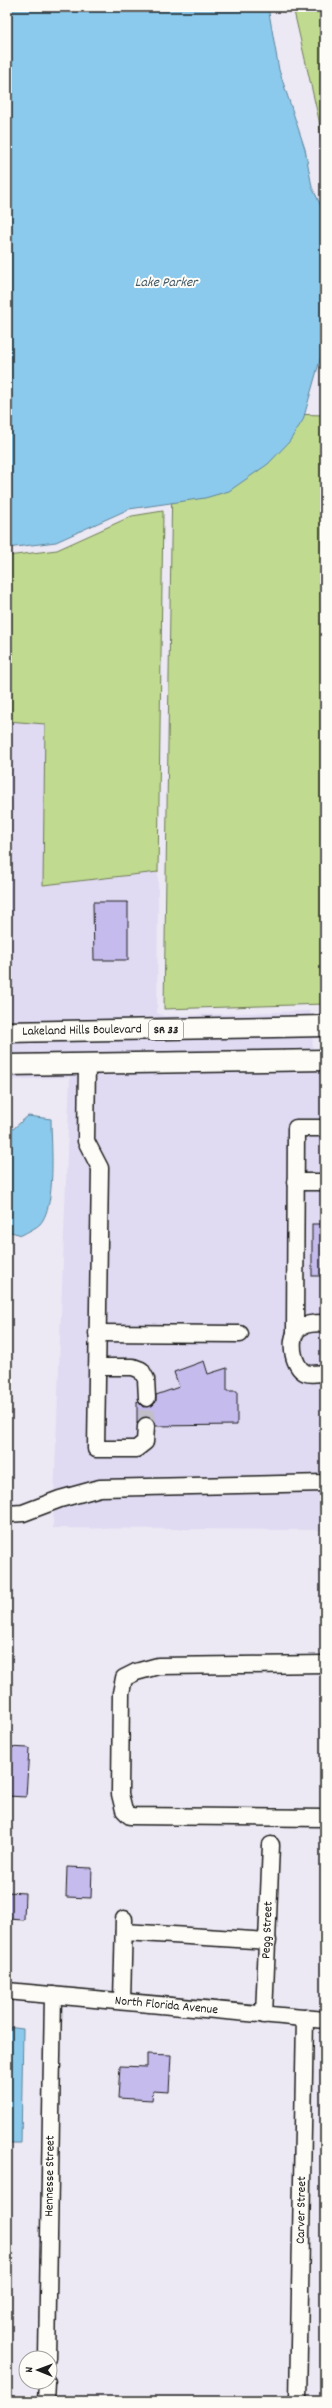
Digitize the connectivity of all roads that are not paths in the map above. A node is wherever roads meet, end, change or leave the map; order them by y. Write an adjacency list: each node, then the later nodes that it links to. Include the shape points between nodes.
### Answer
1 (325, 1026): 2 (main road, Lakeland Hills Boulevard / SR 33)
2 (7, 1032)
3 (325, 1060): 4 (main road)
4 (87, 1063): 5 (main road); 10 (street, via 86,1141 100,1168)
5 (7, 1065)
6 (325, 1128): 7 (street, via 296,1128)
7 (295, 1182): 8 (street); 11 (street)
8 (325, 1182)
9 (325, 1323): 11 (street, via 300,1327)
10 (97, 1333): 12 (street); 13 (street)
11 (295, 1333): 14 (street, via 294,1352 300,1368 306,1373)
12 (240, 1334)
13 (97, 1367): 15 (street, via 133,1367 141,1370 146,1379); 16 (street, via 96,1449 136,1450 145,1442)
14 (325, 1373)
15 (147, 1398)
16 (146, 1426)
17 (325, 1484): 18 (street, via 100,1488 23,1513)
18 (7, 1514)
19 (325, 1664): 20 (street, via 158,1666 124,1678 121,1693 120,1787 124,1810 130,1816)
20 (325, 1818)
21 (271, 1845): 22 (street, Pegg Street)
22 (268, 1941): 25 (street, via 124,1926); 26 (street, Pegg Street)
23 (7, 1991): 24 (street, North Florida Avenue)
24 (53, 1995): 25 (street, North Florida Avenue); 29 (street, Hennesse Street)
25 (122, 2001): 26 (street, North Florida Avenue)
26 (264, 2015): 27 (street, North Florida Avenue)
27 (305, 2018): 28 (street, North Florida Avenue); 32 (street, Carver Street)
28 (325, 2020)
29 (47, 2350)
30 (46, 2390): 31 (street)
31 (46, 2401)
32 (298, 2401)

